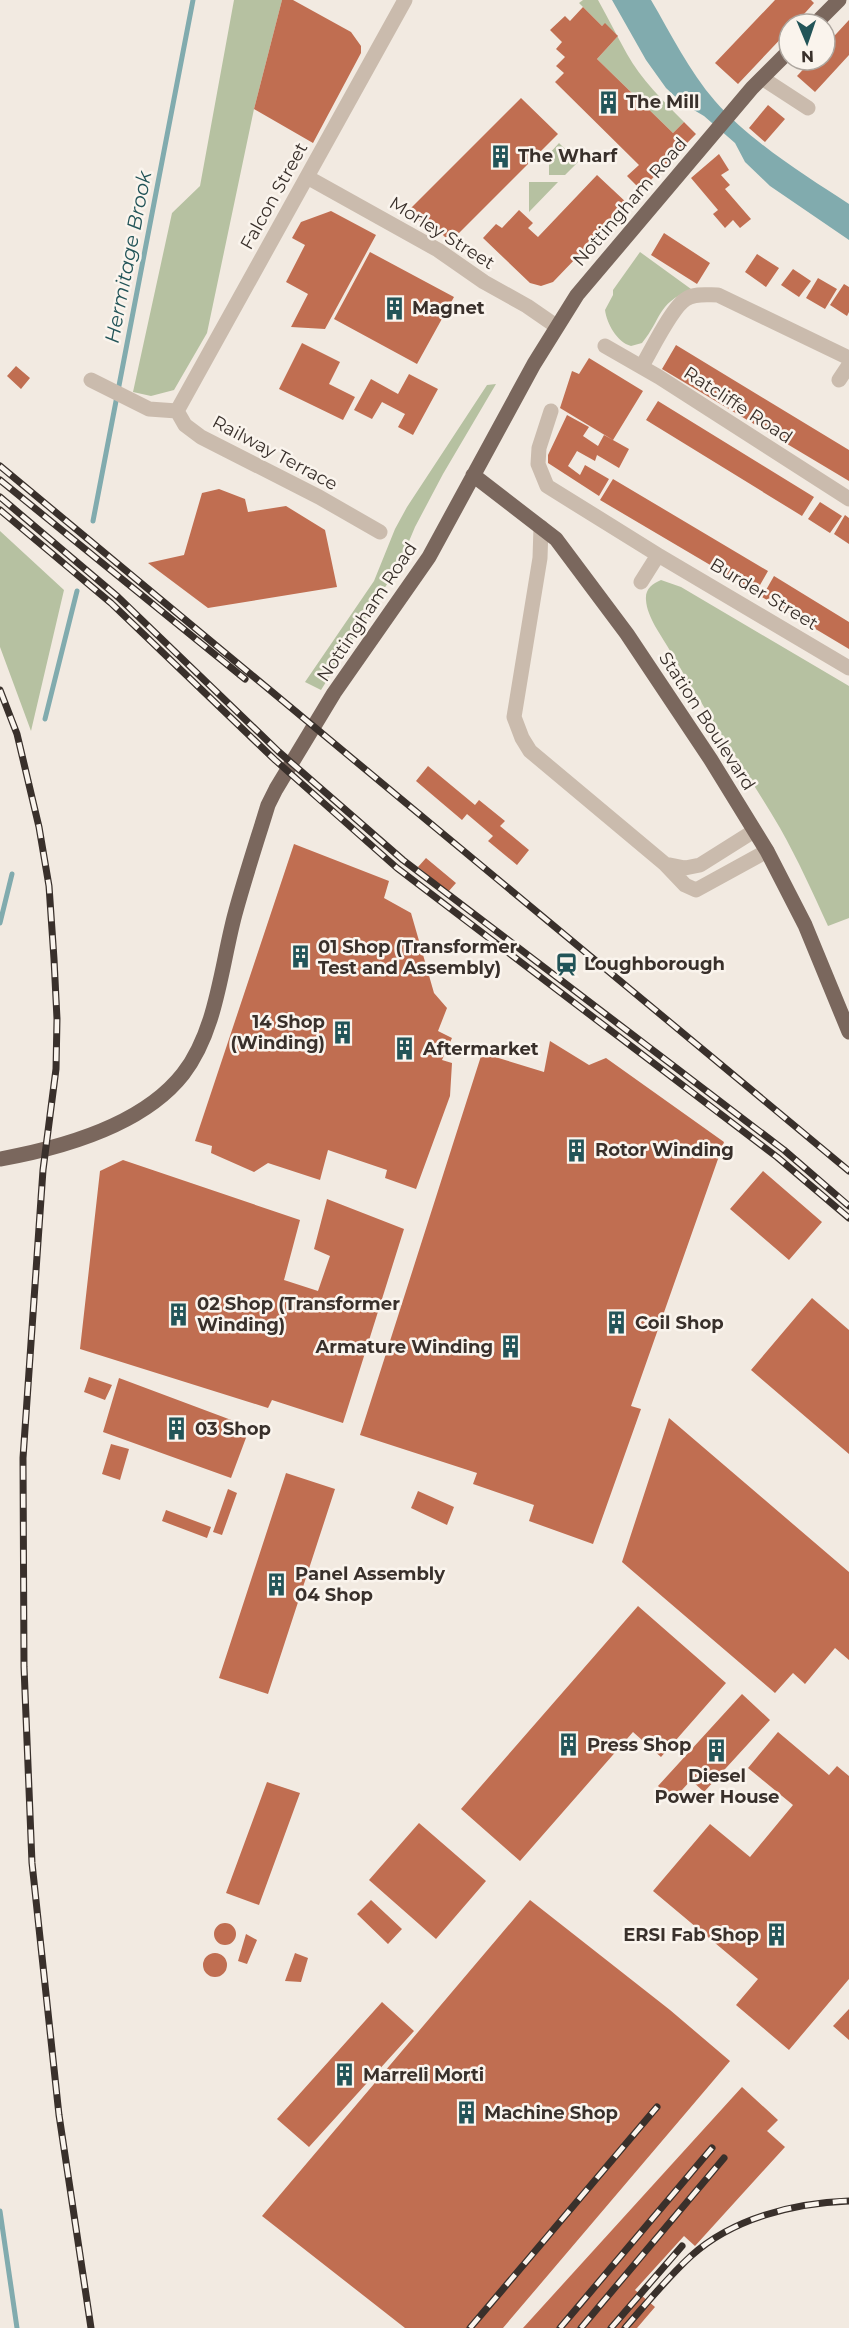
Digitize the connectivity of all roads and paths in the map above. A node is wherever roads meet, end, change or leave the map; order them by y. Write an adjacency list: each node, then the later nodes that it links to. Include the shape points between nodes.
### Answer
1 (405, 0): 7 (street, Falcon Street)
2 (839, 0): 3 (main road)
3 (827, 12)
4 (777, 63): 5 (main road, Nottingham Road)
5 (757, 83): 6 (street); 8 (main road, Nottingham Road, via 588,282)
6 (808, 108)
7 (307, 177): 8 (street, Morley Street, via 438,250); 15 (street, Falcon Street)
8 (556, 326): 17 (main road, Nottingham Road)
9 (605, 346): 12 (street, Ratcliffe Road)
10 (849, 358): 12 (street, via 718,295 697,294 677,308)
11 (849, 365): 14 (street)
12 (642, 366): 18 (street, Ratcliffe Road)
13 (91, 380): 15 (street, via 149,409)
14 (839, 380)
15 (177, 411): 20 (street, Railway Terrace, via 185,425 201,437)
16 (551, 411): 21 (street, Burder Street, via 530,463 547,486)
17 (472, 476): 19 (main road, Station Boulevard); 28 (main road, Nottingham Road, via 429,556 331,699 268,805 234,915 215,1000 193,1060 145,1108 84,1137)
18 (849, 500)
19 (541, 527): 24 (main road, Station Boulevard, via 556,539 627,634); 26 (street, via 540,558 514,717 530,751)
20 (380, 532)
21 (658, 555): 22 (street); 23 (street, Burder Street)
22 (641, 582)
23 (849, 668)
24 (754, 831): 25 (main road, Station Boulevard); 26 (street, via 700,865 685,868)
25 (767, 851): 26 (street, via 696,890 685,885); 27 (main road, Station Boulevard, via 805,925)
26 (665, 864)
27 (849, 1032)
28 (0, 1159)

